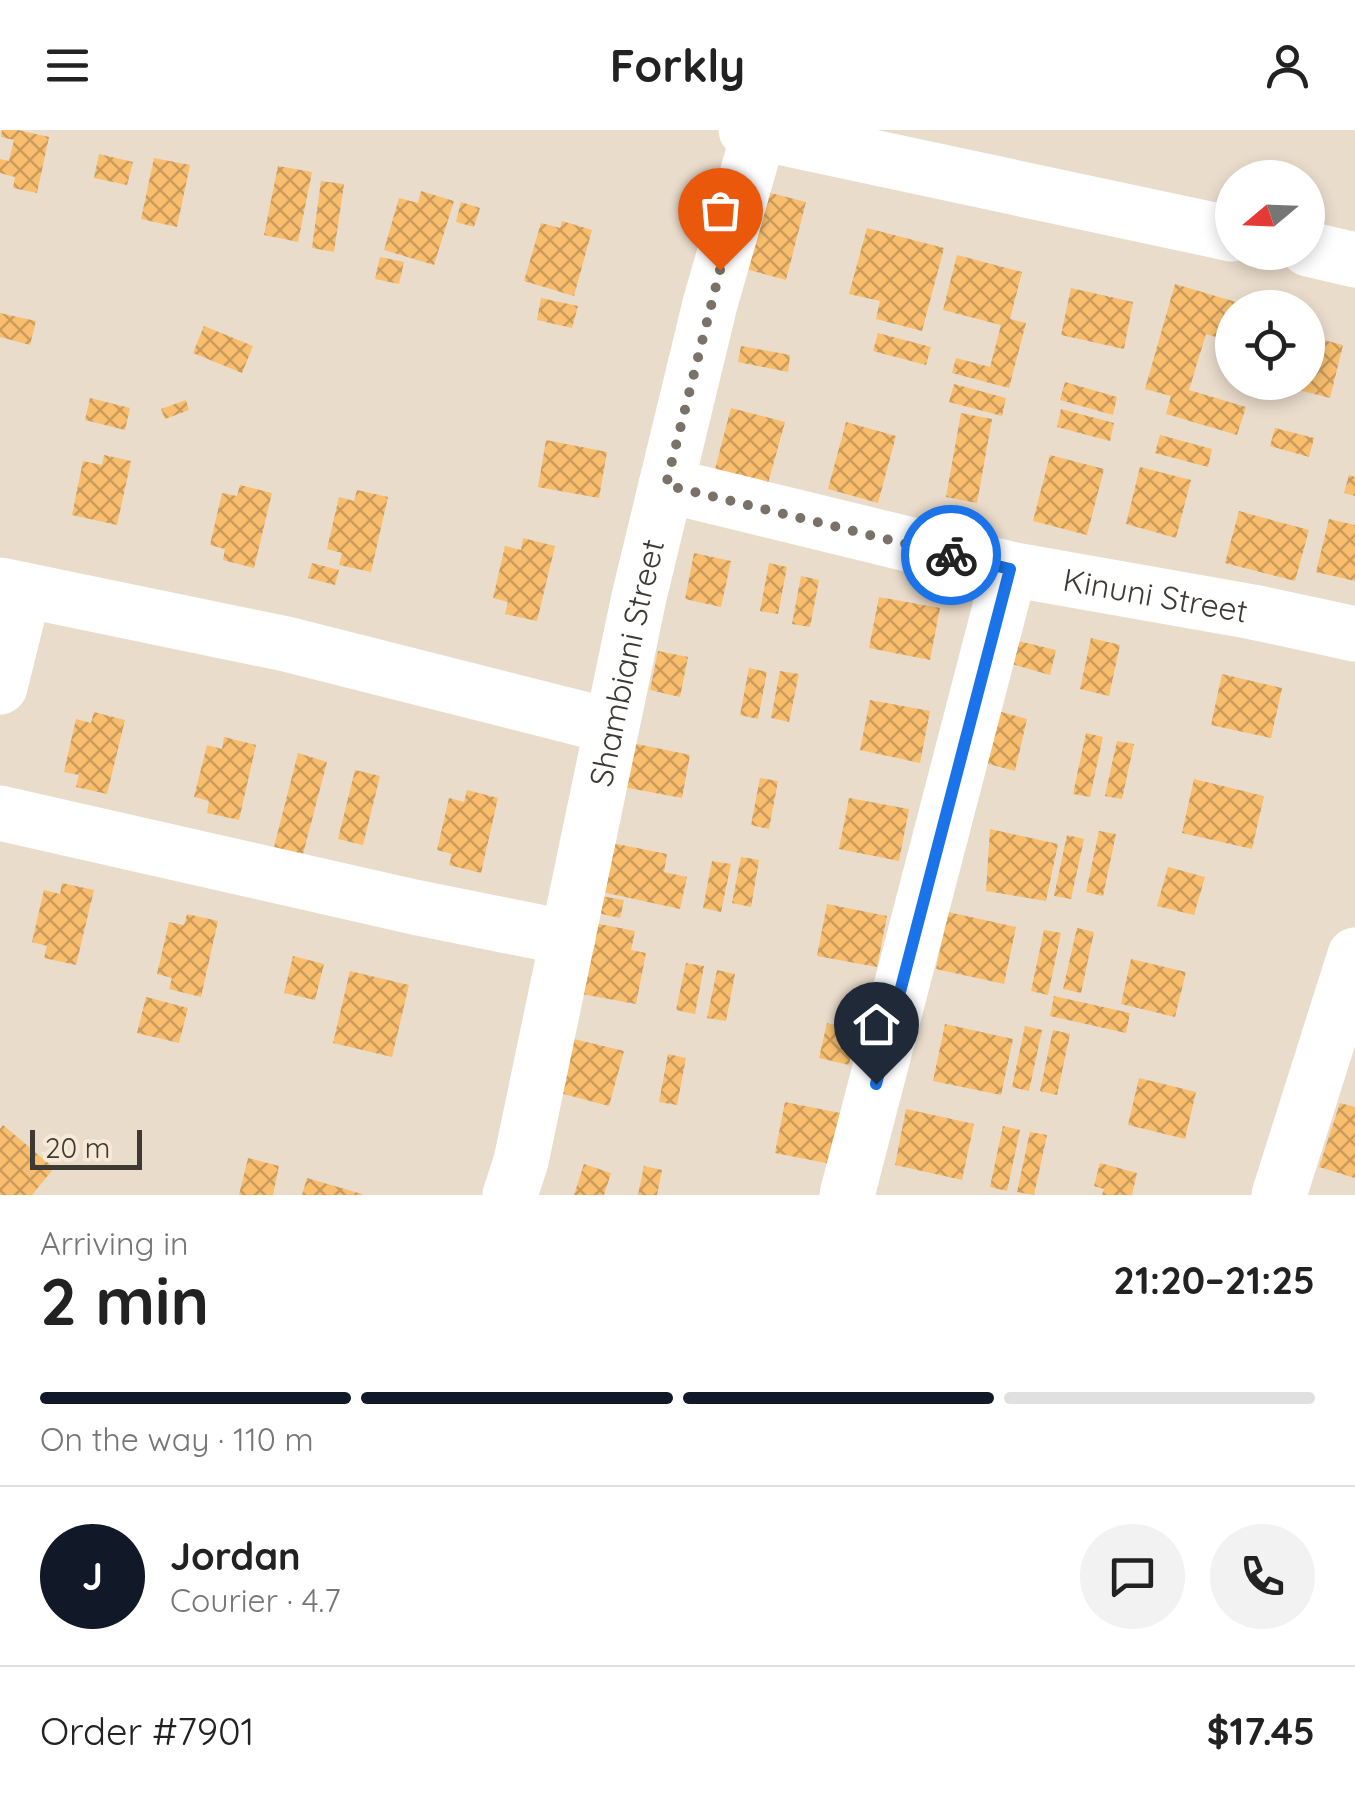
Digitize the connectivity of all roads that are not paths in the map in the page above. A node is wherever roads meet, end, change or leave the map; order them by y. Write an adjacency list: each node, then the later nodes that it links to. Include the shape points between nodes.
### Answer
1 (752, 132): 2 (street); 5 (street, Shambiani Street)
2 (1215, 230)
3 (1325, 253): 4 (street)
4 (1355, 260)
5 (666, 485): 6 (street, Kinuni Street); 10 (street, Shambiani Street)
6 (1010, 569): 8 (street, Kinuni Street); 15 (street)
7 (12, 588): 9 (street); 10 (street, via 286,644)
8 (1355, 634)
9 (0, 687)
10 (610, 726): 12 (street, Shambiani Street)
11 (0, 813): 12 (street)
12 (568, 938): 14 (street, Shambiani Street)
13 (1355, 954): 16 (street)
14 (510, 1195)
15 (847, 1195)
16 (1279, 1195)

